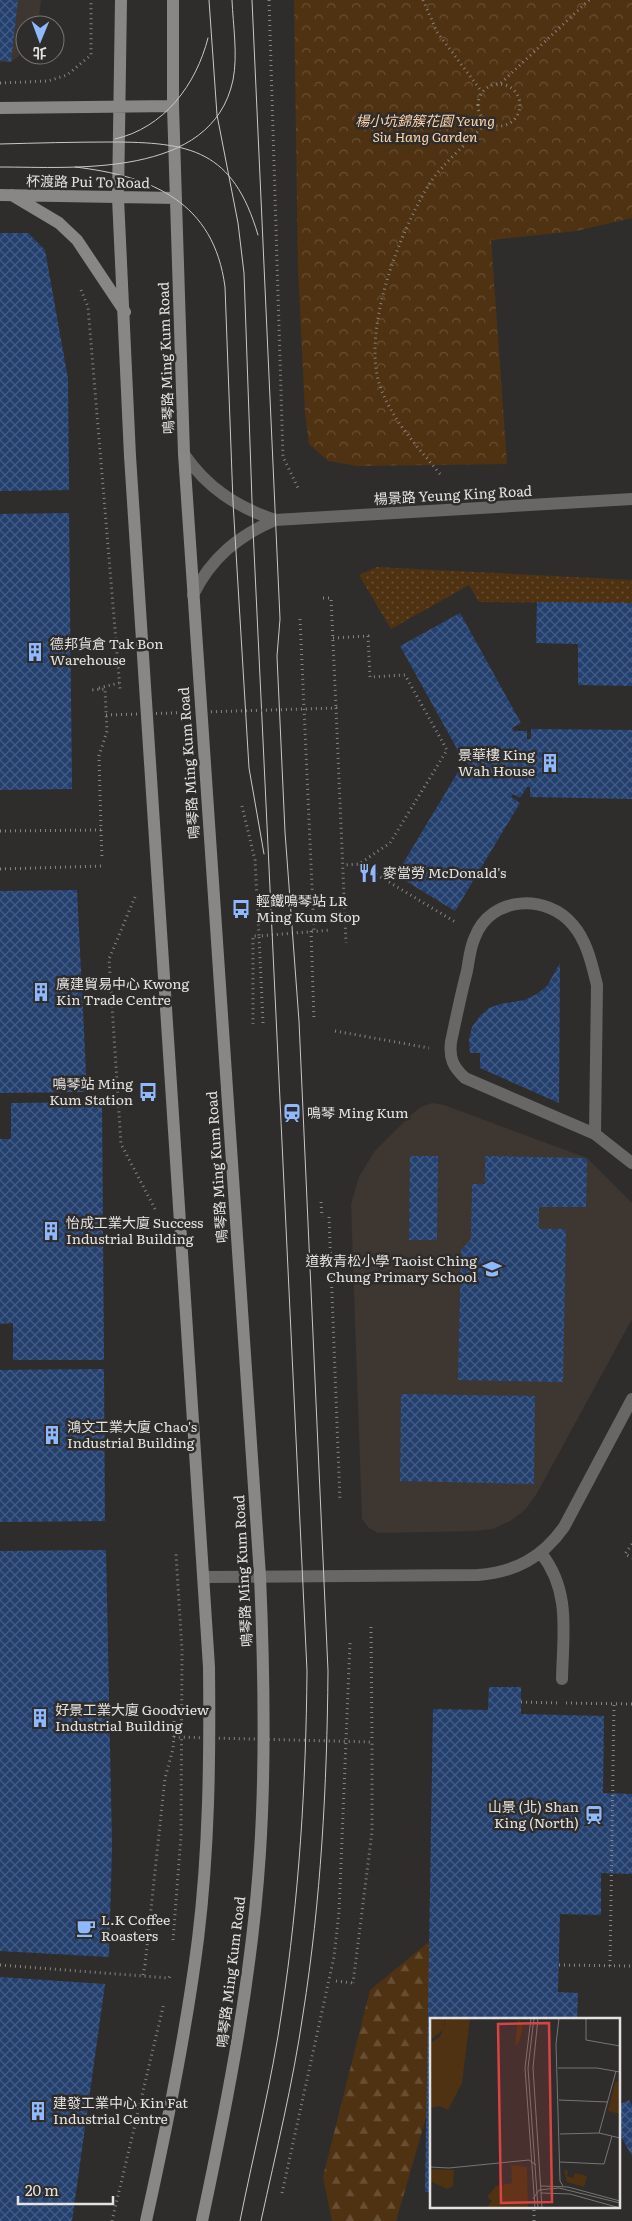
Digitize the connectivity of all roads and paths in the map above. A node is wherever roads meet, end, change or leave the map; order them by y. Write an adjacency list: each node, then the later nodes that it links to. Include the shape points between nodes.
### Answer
1 (91, 0): 7 (path, via 91,55 67,75 48,81)
2 (121, 0): 11 (main road)
3 (173, 0): 10 (main road, 鳴琴路 Ming Kum Road)
4 (269, 0): 21 (path, via 283,457)
5 (423, 0): 9 (path, via 438,32)
6 (589, 0): 8 (path)
7 (0, 83)
8 (501, 83): 9 (path, via 490,85); 13 (path, via 514,89 518,95 518,115 501,126)
9 (482, 92): 13 (path, via 479,112)
10 (173, 106): 11 (main road); 16 (main road, 鳴琴路 Ming Kum Road)
11 (121, 107): 12 (main road); 15 (main road)
12 (0, 108)
13 (488, 122): 20 (path, via 430,182 396,249 374,340 380,385 397,421)
14 (6, 195): 15 (main road, 杯渡路 Pui To Road); 18 (main road, via 59,223 77,240)
15 (118, 198): 16 (main road, 杯渡路 Pui To Road); 18 (main road)
16 (176, 198): 19 (main road, 鳴琴路 Ming Kum Road)
17 (78, 283): 28 (path, via 88,308)
18 (125, 312): 66 (main road, via 139,608)
19 (184, 454): 23 (street, 楊景路 Yeung King Road, via 219,492 252,512); 24 (main road, 鳴琴路 Ming Kum Road)
20 (440, 474)
21 (298, 488)
22 (632, 500): 23 (street, 楊景路 Yeung King Road)
23 (275, 520): 24 (street, 楊景路 Yeung King Road, via 253,529 222,553)
24 (193, 594): 65 (main road, 鳴琴路 Ming Kum Road)
25 (324, 598): 27 (path, via 331,598)
26 (300, 619): 45 (path)
27 (333, 638): 30 (path); 38 (path, via 368,636 370,677 405,675 447,750 390,843)
28 (120, 683): 29 (path); 32 (path, via 91,690 105,689)
29 (120, 692)
30 (336, 708): 32 (path, bridge); 39 (path, bridge)
31 (122, 712): 33 (path)
32 (106, 715): 35 (path, via 107,731 99,756)
33 (122, 722)
34 (242, 806): 46 (path, via 255,860)
35 (101, 830): 36 (path); 37 (path)
36 (0, 831)
37 (102, 859)
38 (359, 864): 39 (path); 43 (path)
39 (343, 865): 47 (path, bridge)
40 (103, 866): 41 (path)
41 (0, 869)
42 (134, 888): 56 (path, via 135,898 109,959 121,1144)
43 (458, 924)
44 (331, 930): 45 (path)
45 (312, 931): 46 (path); 48 (path)
46 (259, 936): 49 (path); 50 (path, via 253,936)
47 (346, 942)
48 (314, 1020)
49 (262, 1023)
50 (253, 1024)
51 (335, 1031): 52 (path)
52 (430, 1048)
53 (595, 1134): 53 (street, via 466,1078 452,1062 450,1042 475,936 486,920 502,908 521,903 541,904 559,912 574,925 584,944 596,985); 54 (street)
54 (632, 1163)
55 (321, 1202): 57 (path)
56 (157, 1211)
57 (322, 1217)
58 (329, 1217): 60 (path)
59 (632, 1399): 63 (street, via 564,1527)
60 (340, 1501)
61 (632, 1544): 64 (path, via 626,1554)
62 (176, 1550): 73 (path)
63 (541, 1553): 65 (street, via 527,1563 495,1574); 69 (street, via 551,1565 562,1593)
64 (632, 1558)
65 (260, 1576): 66 (street); 91 (main road, 鳴琴路 Ming Kum Road, via 264,1742 260,1852 252,1944 240,2034)
66 (205, 1577): 90 (main road, via 210,1757 199,1928 186,2026)
67 (371, 1627): 75 (path)
68 (350, 1643): 87 (path, via 339,1912 334,1957)
69 (562, 1679)
70 (521, 1702): 71 (path)
71 (614, 1704): 72 (path); 79 (path)
72 (632, 1704)
73 (182, 1714): 74 (path, via 174,1714); 76 (path, via 181,1836)
74 (174, 1737): 75 (path, bridge); 82 (path, bridge, via 165,1778)
75 (372, 1742): 84 (path, bridge, via 372,1832 353,1984)
76 (172, 1950)
77 (0, 1965): 82 (path)
78 (559, 1965): 79 (path)
79 (610, 1966): 80 (path)
80 (632, 1966)
81 (170, 1969): 83 (path)
82 (143, 1975): 83 (path)
83 (170, 1978): 85 (path)
84 (336, 1981)
85 (167, 1988)
86 (165, 1997): 89 (path)
87 (282, 2193)
88 (534, 2208): 92 (path)
89 (112, 2221)
90 (146, 2221)
91 (202, 2221)
92 (534, 2221)

